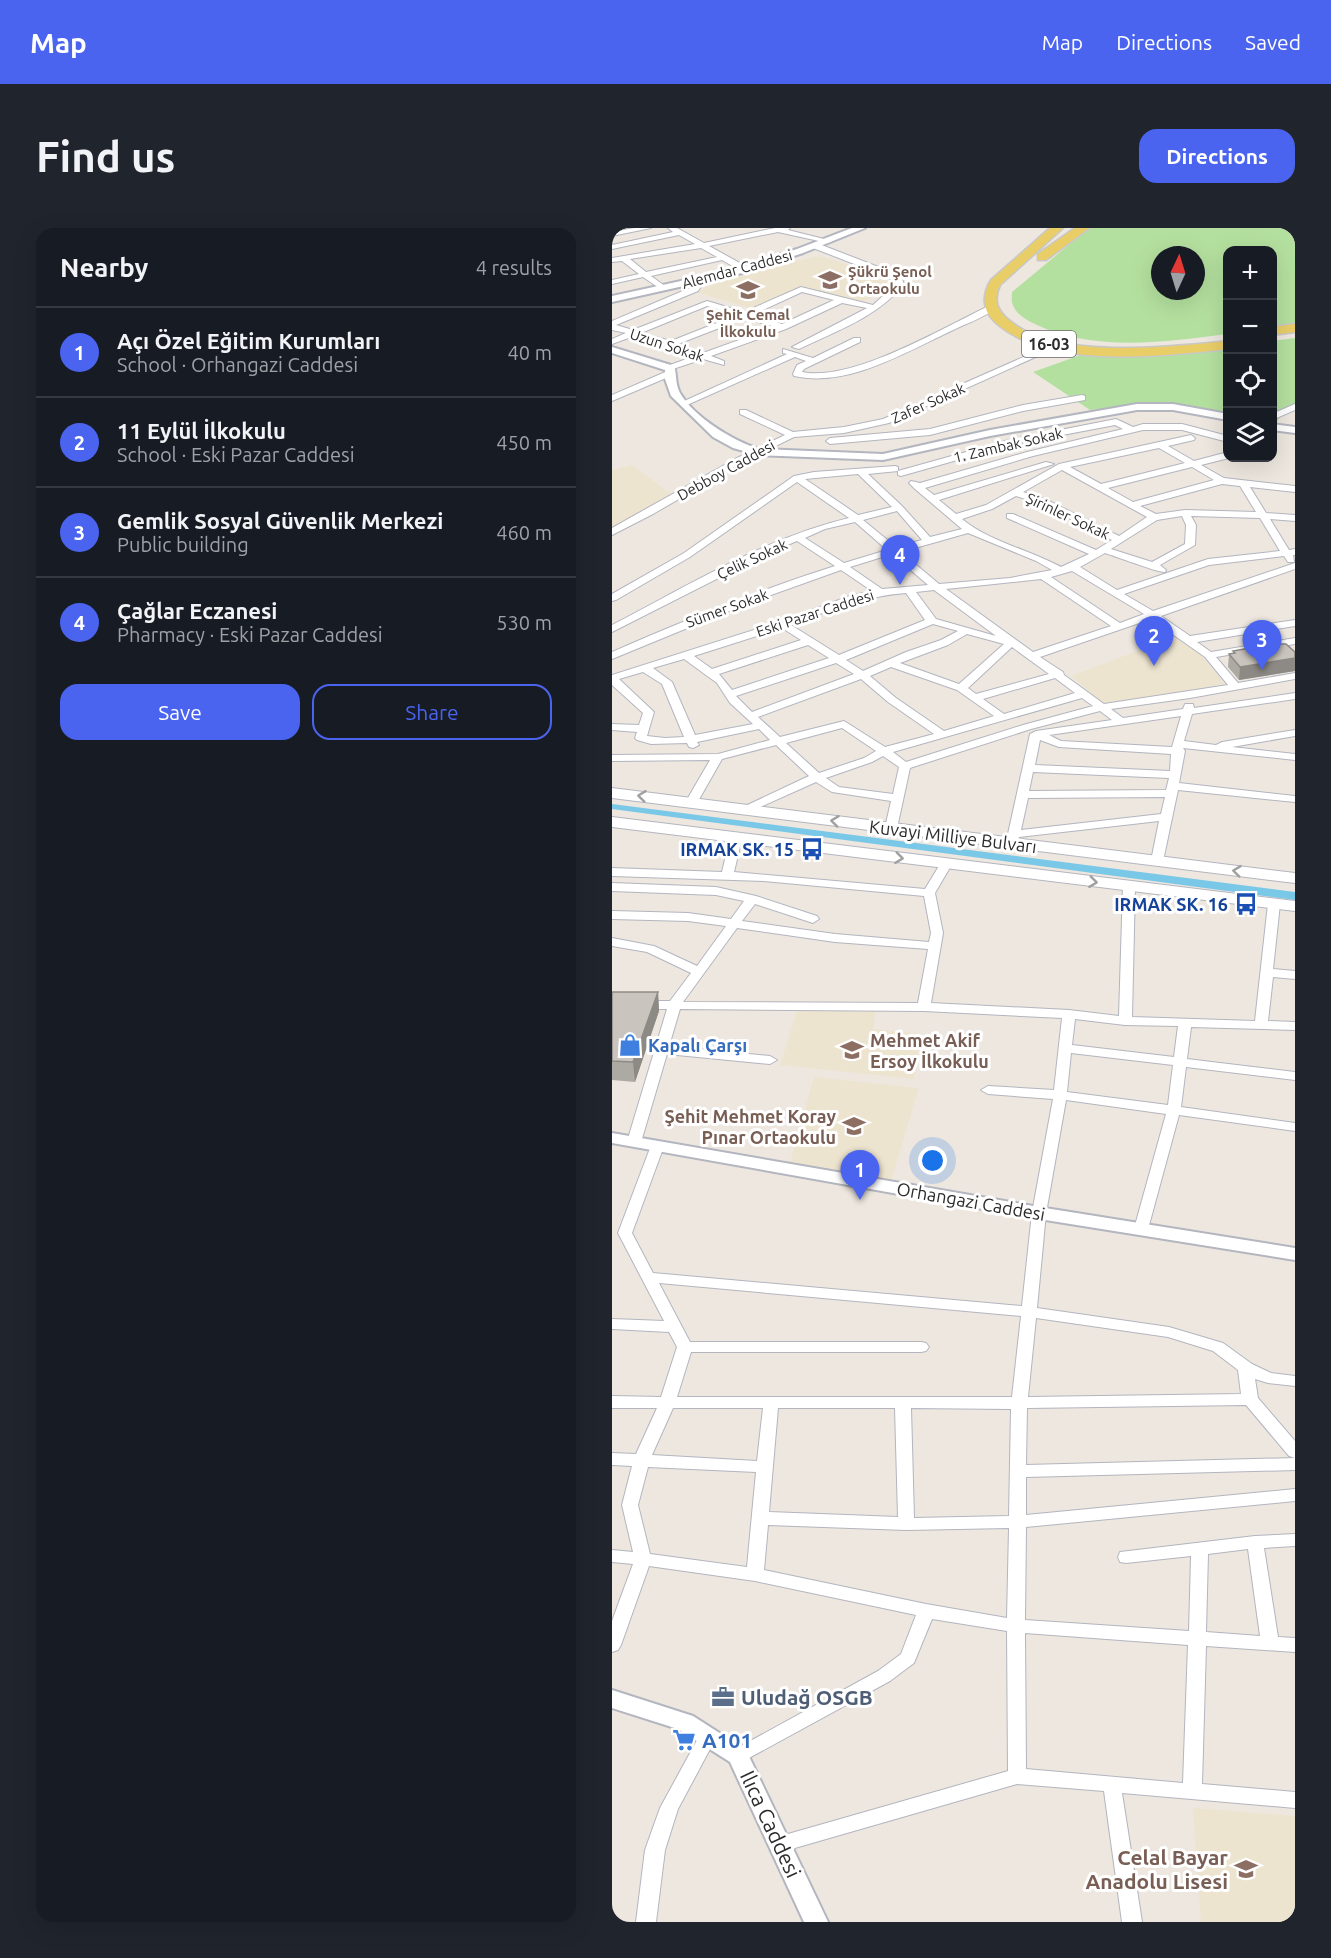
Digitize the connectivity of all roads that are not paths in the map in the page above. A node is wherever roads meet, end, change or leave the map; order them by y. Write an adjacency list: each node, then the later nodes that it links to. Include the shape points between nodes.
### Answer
1 (647, 228): 9 (street)
2 (860, 228): 10 (street, Alemdar Caddesi)
3 (1048, 228): 18 (main road, via 1028,247)
4 (1057, 228): 18 (main road, 16-03)
5 (1070, 228): 18 (main road, 16-03)
6 (1083, 228): 18 (main road)
7 (783, 229): 10 (street); 11 (street)
8 (675, 231): 11 (street); 13 (street)
9 (612, 234)
10 (828, 241): 12 (street, Alemdar Caddesi)
11 (704, 245): 14 (street); 15 (street)
12 (816, 246): 20 (street, Alemdar Caddesi); 28 (street, via 898,279 896,290)
13 (612, 247)
14 (652, 253): 16 (street); 19 (street)
15 (725, 257): 19 (street); 20 (street)
16 (623, 258): 17 (street); 21 (street)
17 (612, 260)
18 (1020, 266): 29 (main road, 16-03, via 995,283 990,293); 37 (main road, 16-03, via 1001,294 1001,303 1016,321 1047,335 1147,346)
19 (675, 268): 21 (street)
20 (744, 269): 23 (street, Alemdar Caddesi)
21 (645, 275): 22 (street); 24 (street)
22 (614, 280): 25 (street)
23 (697, 281): 24 (street, Alemdar Caddesi); 31 (street, via 695,289)
24 (662, 288): 25 (street, Alemdar Caddesi)
25 (635, 294): 26 (street, Alemdar Caddesi)
26 (612, 299)
27 (842, 300): 28 (street); 30 (street, via 801,289); 32 (street)
28 (873, 307): 45 (street)
29 (992, 308): 43 (main road, 16-03, via 1003,324 1015,332); 47 (street, via 939,335 833,376 797,374 800,367)
30 (745, 315): 32 (street); 35 (street, via 707,303); 41 (street)
31 (612, 326): 35 (street, Uzun Sokak)
32 (783, 327): 46 (street)
33 (1295, 328): 34 (main road)
34 (1277, 331)
35 (633, 333): 40 (street); 41 (street, Uzun Sokak)
36 (1295, 336): 38 (main road)
37 (1223, 338)
38 (1277, 338)
39 (857, 340): 47 (street)
40 (612, 342)
41 (671, 344): 46 (street, Uzun Sokak)
42 (1223, 345): 43 (main road, 16-03, via 1138,352)
43 (1056, 346): 60 (street, Zafer Sokak, via 886,421)
44 (612, 350): 49 (street)
45 (792, 351): 47 (street); 52 (street)
46 (703, 356): 48 (street, Uzun Sokak); 49 (street)
47 (813, 361)
48 (721, 363)
49 (670, 370): 50 (street); 52 (street, via 675,394)
50 (612, 398)
51 (1082, 398): 64 (street, via 1023,408 930,432)
52 (684, 403): 64 (street, via 717,435 737,446)
53 (1295, 407): 55 (street)
54 (743, 412): 60 (street, Debboy Caddesi)
55 (1277, 415)
56 (1223, 416): 66 (street, via 1173,407 1137,407)
57 (1277, 428): 59 (street)
58 (1130, 429): 62 (street, via 1182,427); 65 (street); 71 (street, 1. Zambak Sokak, via 1116,422)
59 (1295, 430)
60 (792, 435): 64 (street, Debboy Caddesi)
61 (1191, 438): 63 (street)
62 (1223, 438)
63 (1159, 444): 68 (street); 69 (street)
64 (763, 449): 66 (street); 90 (street, Debboy Caddesi)
65 (1030, 454): 75 (street); 79 (street, via 1049,464)
66 (883, 457): 71 (street)
67 (1223, 457): 68 (street)
68 (1193, 464): 73 (street); 76 (street)
69 (1062, 465): 76 (street); 78 (street)
70 (860, 471): 71 (street, 1. Zambak Sokak); 72 (street, 1. Zambak Sokak); 81 (street)
71 (898, 471): 75 (street)
72 (797, 478): 88 (street); 109 (street, via 687,555)
73 (1222, 481): 74 (street); 80 (street)
74 (1243, 483): 77 (street); 83 (street)
75 (918, 487): 79 (street)
76 (1101, 487): 80 (street)
77 (1295, 489)
78 (1015, 492): 86 (street, via 989,507); 92 (street, Şirinler Sokak)
79 (931, 499): 86 (street)
80 (1132, 505): 85 (street)
81 (899, 508): 88 (street, Çelik Sokak); 93 (street)
82 (1185, 513): 83 (street, Eski Pazar Caddesi); 85 (street, Eski Pazar Caddesi); 97 (street)
83 (1263, 515): 87 (street, Eski Pazar Caddesi); 96 (street)
84 (1010, 516): 95 (street)
85 (1154, 517): 92 (street, Eski Pazar Caddesi)
86 (955, 518): 89 (street)
87 (1295, 518)
88 (857, 519): 91 (street, Çelik Sokak); 94 (street)
89 (969, 530): 93 (street, Sümer Sokak); 102 (street)
90 (612, 532)
91 (798, 537): 100 (street); 115 (street, Çelik Sokak)
92 (1120, 540): 95 (street, Eski Pazar Caddesi)
93 (928, 541): 94 (street, Sümer Sokak)
94 (895, 551): 100 (street, Sümer Sokak); 105 (street)
95 (1100, 552): 98 (street); 101 (street, Eski Pazar Caddesi)
96 (1291, 552): 97 (street); 99 (street)
97 (1199, 553): 98 (street); 104 (street)
98 (1153, 566): 104 (street)
99 (1295, 566): 110 (street)
100 (845, 567): 107 (street); 123 (street, Sümer Sokak, via 675,627)
101 (1073, 567): 102 (street, Eski Pazar Caddesi); 108 (street)
102 (1060, 571): 103 (street, Eski Pazar Caddesi)
103 (1043, 576): 105 (street, Eski Pazar Caddesi); 114 (street)
104 (1170, 576): 108 (street)
105 (936, 587): 106 (street, Eski Pazar Caddesi); 120 (street)
106 (909, 589): 107 (street, Eski Pazar Caddesi); 111 (street)
107 (880, 592): 113 (street, Eski Pazar Caddesi)
108 (1117, 593): 110 (street)
109 (612, 598)
110 (1153, 615): 114 (street); 118 (street)
111 (932, 621): 116 (street); 125 (street)
112 (1295, 623): 118 (street)
113 (783, 624): 117 (street); 121 (street, Eski Pazar Caddesi)
114 (1119, 627): 124 (street)
115 (612, 629)
116 (965, 631): 120 (street); 126 (street, via 951,642)
117 (809, 640): 125 (street); 130 (street)
118 (1187, 640): 122 (street)
119 (1295, 641): 122 (street)
120 (1011, 643): 124 (street); 136 (street)
121 (686, 655): 128 (street, Eski Pazar Caddesi); 130 (street)
122 (1209, 655): 135 (street)
123 (612, 656)
124 (1033, 656): 131 (street)
125 (838, 659): 132 (street); 137 (street)
126 (893, 664): 132 (street); 136 (street)
127 (612, 665): 129 (street)
128 (645, 668): 129 (street, Eski Pazar Caddesi); 153 (street, via 667,682)
129 (631, 673): 134 (street, Eski Pazar Caddesi)
130 (712, 673): 137 (street)
131 (1059, 674): 138 (street); 141 (street)
132 (864, 676): 144 (street); 152 (street)
133 (1295, 676): 135 (street)
134 (612, 679): 149 (street, via 649,712)
135 (1235, 686): 139 (street)
136 (961, 688): 141 (street)
137 (730, 694): 144 (street)
138 (1084, 694): 142 (street); 145 (street)
139 (1190, 695): 142 (street); 143 (street)
140 (1295, 696): 143 (street)
141 (974, 698): 145 (street)
142 (1102, 707): 146 (street); 150 (street)
143 (1188, 712): 146 (street); 155 (street)
144 (749, 717): 147 (street)
145 (1003, 718): 152 (street)
146 (1122, 722): 150 (street)
147 (759, 726): 153 (street); 154 (street)
148 (612, 728): 149 (street)
149 (644, 729): 153 (street, via 641,738 648,742)
150 (1032, 731): 155 (street, via 1059,744); 162 (street); 163 (street)
151 (1295, 733): 156 (street)
152 (943, 735): 157 (street)
153 (691, 739): 158 (street)
154 (780, 742): 157 (street, via 844,724); 159 (street); 164 (street)
155 (1179, 747): 156 (street); 165 (street)
156 (1205, 747): 161 (street)
157 (885, 751): 162 (street); 164 (street)
158 (695, 755): 159 (street); 160 (street)
159 (718, 756): 170 (street)
160 (612, 758)
161 (1295, 758)
162 (905, 766): 168 (street)
163 (1029, 768): 165 (street); 167 (street)
164 (817, 777): 168 (street, via 836,790); 171 (street)
165 (1173, 785): 167 (street); 169 (street); 172 (street)
166 (612, 793): 170 (main road, Kuvayi Milliye Bulvarı, one-way to 166)
167 (1023, 795): 176 (street)
168 (897, 798): 174 (street)
169 (1295, 799)
170 (691, 803): 171 (main road, Kuvayi Milliye Bulvarı)
171 (745, 810): 174 (main road, Kuvayi Milliye Bulvarı, one-way to 171)
172 (1167, 817): 176 (street); 177 (street)
173 (612, 822): 175 (main road, Kuvayi Milliye Bulvarı)
174 (891, 828): 176 (main road, Kuvayi Milliye Bulvarı)
175 (736, 838): 178 (main road, Kuvayi Milliye Bulvarı, one-way to 178); 180 (street)
176 (1013, 838): 177 (main road, Kuvayi Milliye Bulvarı)
177 (1157, 861): 181 (main road, Kuvayi Milliye Bulvarı, one-way to 177)
178 (946, 864): 182 (main road, Kuvayi Milliye Bulvarı, one-way to 182); 184 (street)
179 (612, 872): 180 (street)
180 (728, 875): 184 (street)
181 (1295, 878)
182 (1129, 886): 186 (main road, Kuvayi Milliye Bulvarı); 200 (street)
183 (612, 887): 185 (street, via 716,891)
184 (928, 893): 192 (street, via 937,933)
185 (752, 898): 189 (street); 190 (street)
186 (1274, 904): 187 (main road, Kuvayi Milliye Bulvarı); 194 (street)
187 (1295, 906)
188 (612, 915): 190 (street, via 688,917)
189 (813, 919)
190 (733, 923): 192 (street, via 835,938); 193 (street)
191 (612, 942): 193 (street, via 650,949)
192 (934, 946): 198 (street)
193 (698, 971): 196 (street)
194 (1266, 972): 195 (street); 202 (street)
195 (1295, 975)
196 (675, 1004): 197 (street); 198 (street); 205 (street)
197 (612, 1005)
198 (924, 1007): 199 (street)
199 (1069, 1014): 200 (street); 204 (street)
200 (1125, 1021): 201 (street)
201 (1185, 1023): 202 (street); 207 (street)
202 (1261, 1026): 203 (street)
203 (1295, 1026)
204 (1064, 1048): 207 (street); 210 (street)
205 (662, 1049): 206 (street); 214 (street)
206 (770, 1060)
207 (1180, 1061): 208 (street); 211 (street)
208 (1295, 1076)
209 (988, 1090): 210 (street)
210 (1060, 1095): 211 (street); 216 (street)
211 (1174, 1110): 212 (street); 217 (street)
212 (1295, 1127)
213 (612, 1138): 214 (street, Orhangazi Caddesi)
214 (634, 1142): 215 (street, Orhangazi Caddesi)
215 (657, 1146): 216 (street, Orhangazi Caddesi); 218 (street)
216 (1039, 1213): 217 (street, Orhangazi Caddesi); 221 (street)
217 (1141, 1229): 219 (street, Orhangazi Caddesi)
218 (619, 1232): 220 (street)
219 (1295, 1254)
220 (648, 1277): 221 (street); 223 (street)
221 (1030, 1312): 226 (street, via 1169,1332 1218,1347); 233 (street)
222 (612, 1324): 223 (street)
223 (675, 1327): 224 (street)
224 (685, 1347): 225 (street); 232 (street)
225 (921, 1347)
226 (1246, 1368): 227 (street, via 1268,1378); 228 (street)
227 (1295, 1381)
228 (1250, 1399): 233 (street); 234 (street)
229 (612, 1402): 232 (street)
230 (771, 1402): 231 (street); 232 (street); 238 (street)
231 (903, 1402): 233 (street); 243 (street)
232 (667, 1403): 236 (street)
233 (1019, 1403): 239 (street)
234 (1295, 1452)
235 (612, 1458): 236 (street)
236 (642, 1460): 238 (street); 249 (street, via 630,1505)
237 (1295, 1464): 239 (street)
238 (765, 1467): 241 (street)
239 (1020, 1471): 242 (street)
240 (1295, 1495): 242 (street)
241 (760, 1518): 243 (street); 250 (street)
242 (1018, 1522): 243 (street); 252 (street)
243 (906, 1524)
244 (1295, 1540): 245 (street)
245 (1255, 1542): 246 (street); 254 (street)
246 (1200, 1549): 248 (street); 253 (street)
247 (612, 1556): 249 (street)
248 (1126, 1557)
249 (643, 1559): 250 (street); 255 (street)
250 (755, 1575): 251 (street)
251 (926, 1611): 252 (street); 259 (street, via 908,1658)
252 (1016, 1626): 253 (street); 260 (street)
253 (1199, 1638): 254 (street); 262 (street)
254 (1270, 1643): 256 (street)
255 (612, 1645)
256 (1295, 1645)
257 (612, 1699): 258 (street, Ilıca Caddesi, via 685,1722)
258 (708, 1736): 259 (street, Ilıca Caddesi); 265 (street, via 669,1808 655,1850)
259 (738, 1756): 264 (street, Ilıca Caddesi)
260 (1017, 1776): 261 (street); 264 (street)
261 (1112, 1785): 262 (street); 267 (street)
262 (1192, 1791): 263 (street)
263 (1295, 1800)
264 (781, 1844): 266 (street, Ilıca Caddesi)
265 (646, 1922)
266 (816, 1922)
267 (1132, 1922)

